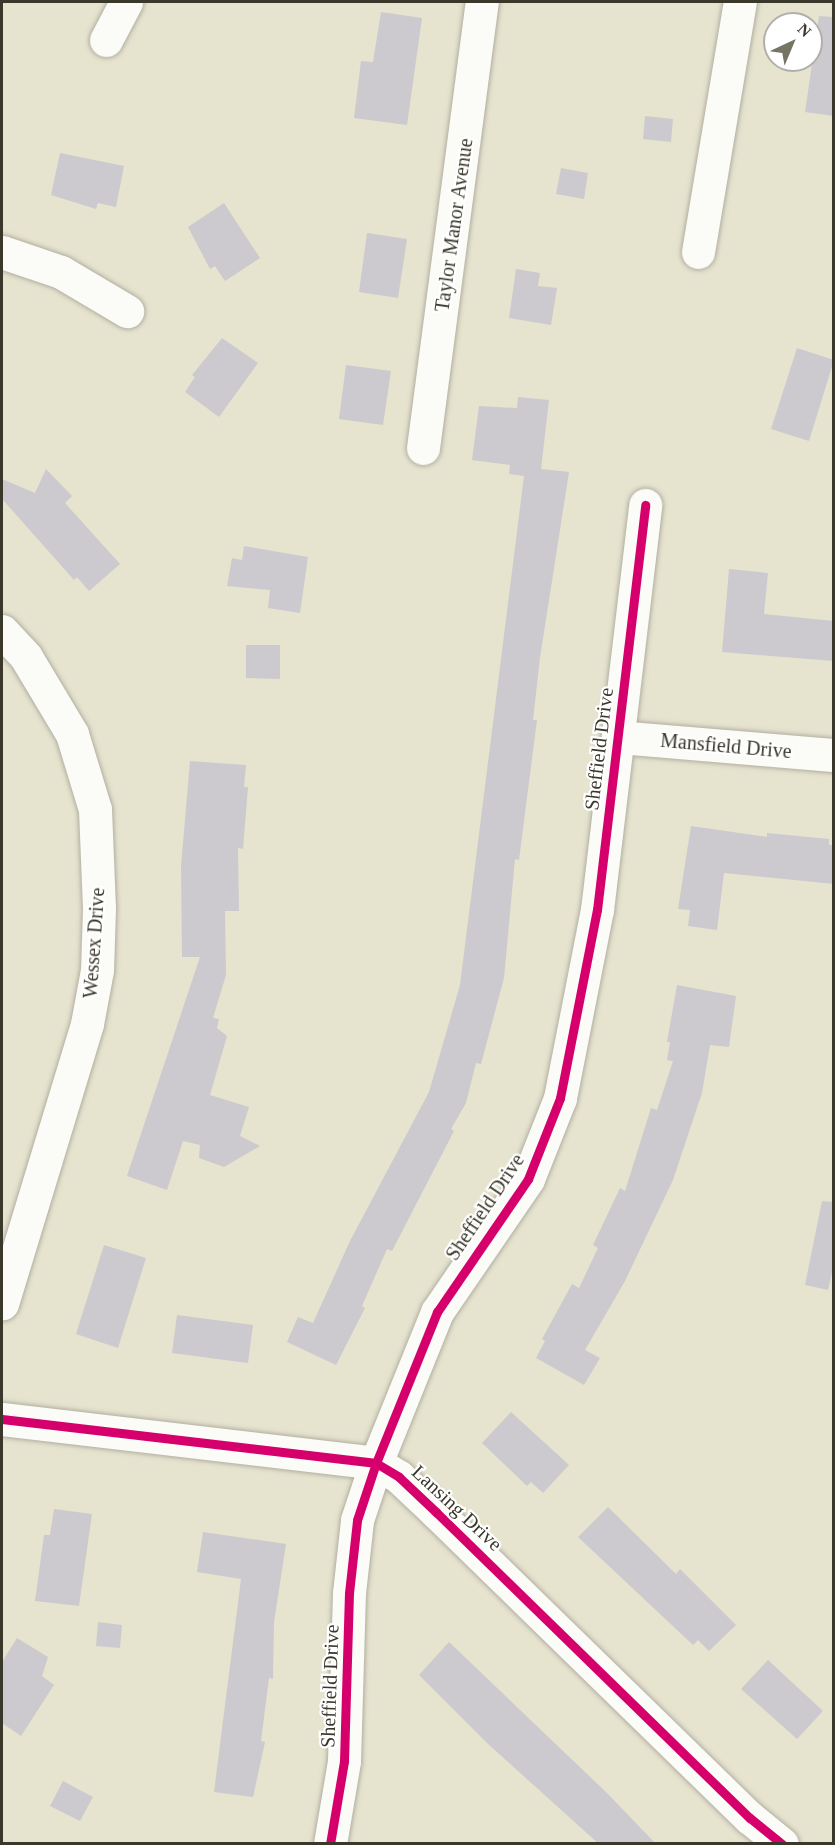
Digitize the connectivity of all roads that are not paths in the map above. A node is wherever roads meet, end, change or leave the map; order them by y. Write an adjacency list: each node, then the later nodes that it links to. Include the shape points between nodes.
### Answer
1 (126, 2): 4 (street)
2 (482, 2): 8 (street, Taylor Manor Avenue)
3 (740, 2): 6 (street)
4 (106, 40)
5 (2, 252): 7 (street, via 61,272)
6 (698, 252)
7 (127, 311)
8 (423, 448)
9 (645, 505): 11 (street, Sheffield Drive)
10 (2, 631): 13 (street, Wessex Drive, via 39,676 72,734 94,809 99,908 97,970 87,1024)
11 (618, 737): 12 (street, Mansfield Drive); 15 (street, Sheffield Drive, via 595,921 560,1098 528,1179 437,1312)
12 (834, 755)
13 (2, 1303)
14 (2, 1419): 15 (street, Lansing Drive)
15 (376, 1463): 16 (street, Sheffield Drive, via 356,1531 344,1761); 17 (street, Lansing Drive, via 399,1477 429,1505 750,1818)
16 (330, 1844)
17 (782, 1844)

